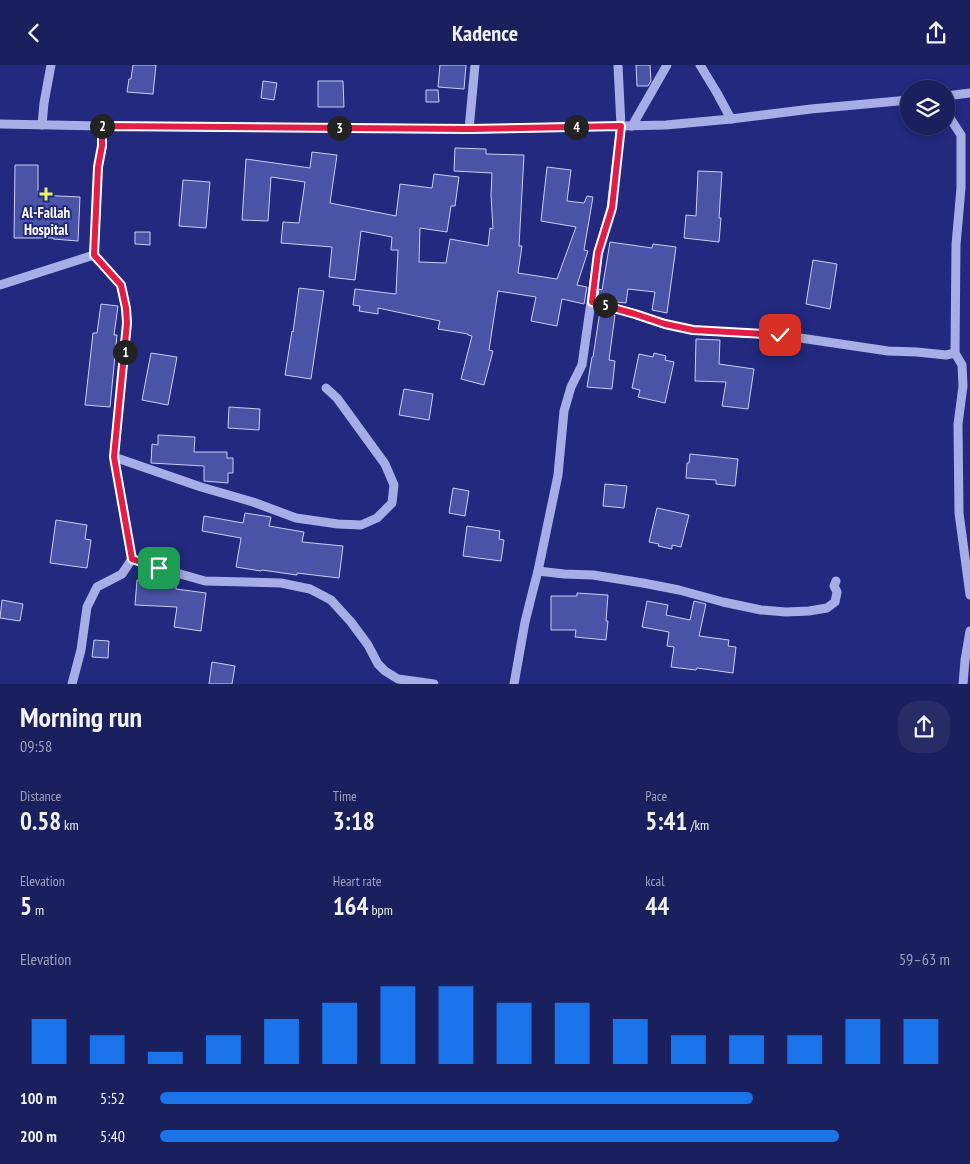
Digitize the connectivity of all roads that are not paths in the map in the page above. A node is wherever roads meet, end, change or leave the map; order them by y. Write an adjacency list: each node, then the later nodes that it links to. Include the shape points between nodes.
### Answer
1 (51, 65): 11 (street)
2 (475, 65): 16 (street)
3 (618, 65): 13 (street)
4 (667, 65): 14 (street)
5 (700, 65): 9 (street)
6 (970, 93): 7 (street)
7 (955, 95)
8 (900, 101): 9 (street)
9 (731, 119): 14 (street)
10 (0, 124): 11 (street)
11 (42, 125): 12 (street)
12 (102, 126): 16 (street); 17 (street)
13 (621, 126): 14 (street); 16 (street); 19 (street, via 612,208 598,253)
14 (632, 126)
15 (955, 126): 20 (street, via 961,135)
16 (469, 129)
17 (94, 255): 18 (street); 22 (street, via 121,285 126,308 126,342)
18 (0, 285)
19 (592, 302): 20 (street, via 693,330 780,335 888,351); 24 (street, via 582,365 564,411 558,475)
20 (955, 353): 26 (street, via 962,365 958,424 959,513)
21 (326, 388): 22 (street, via 337,398 385,464 394,485 392,503 377,518 361,525 296,518)
22 (114, 457): 23 (street)
23 (132, 559): 28 (street, via 122,574 97,587 87,607 81,651); 29 (street, via 205,581 281,583 310,589 331,600 352,622 385,671 398,679)
24 (538, 571): 25 (street, via 643,583 752,608 786,612 827,608 835,602); 30 (street)
25 (836, 581)
26 (970, 595)
27 (970, 631): 31 (street)
28 (72, 684)
29 (434, 684)
30 (514, 684)
31 (963, 684)

